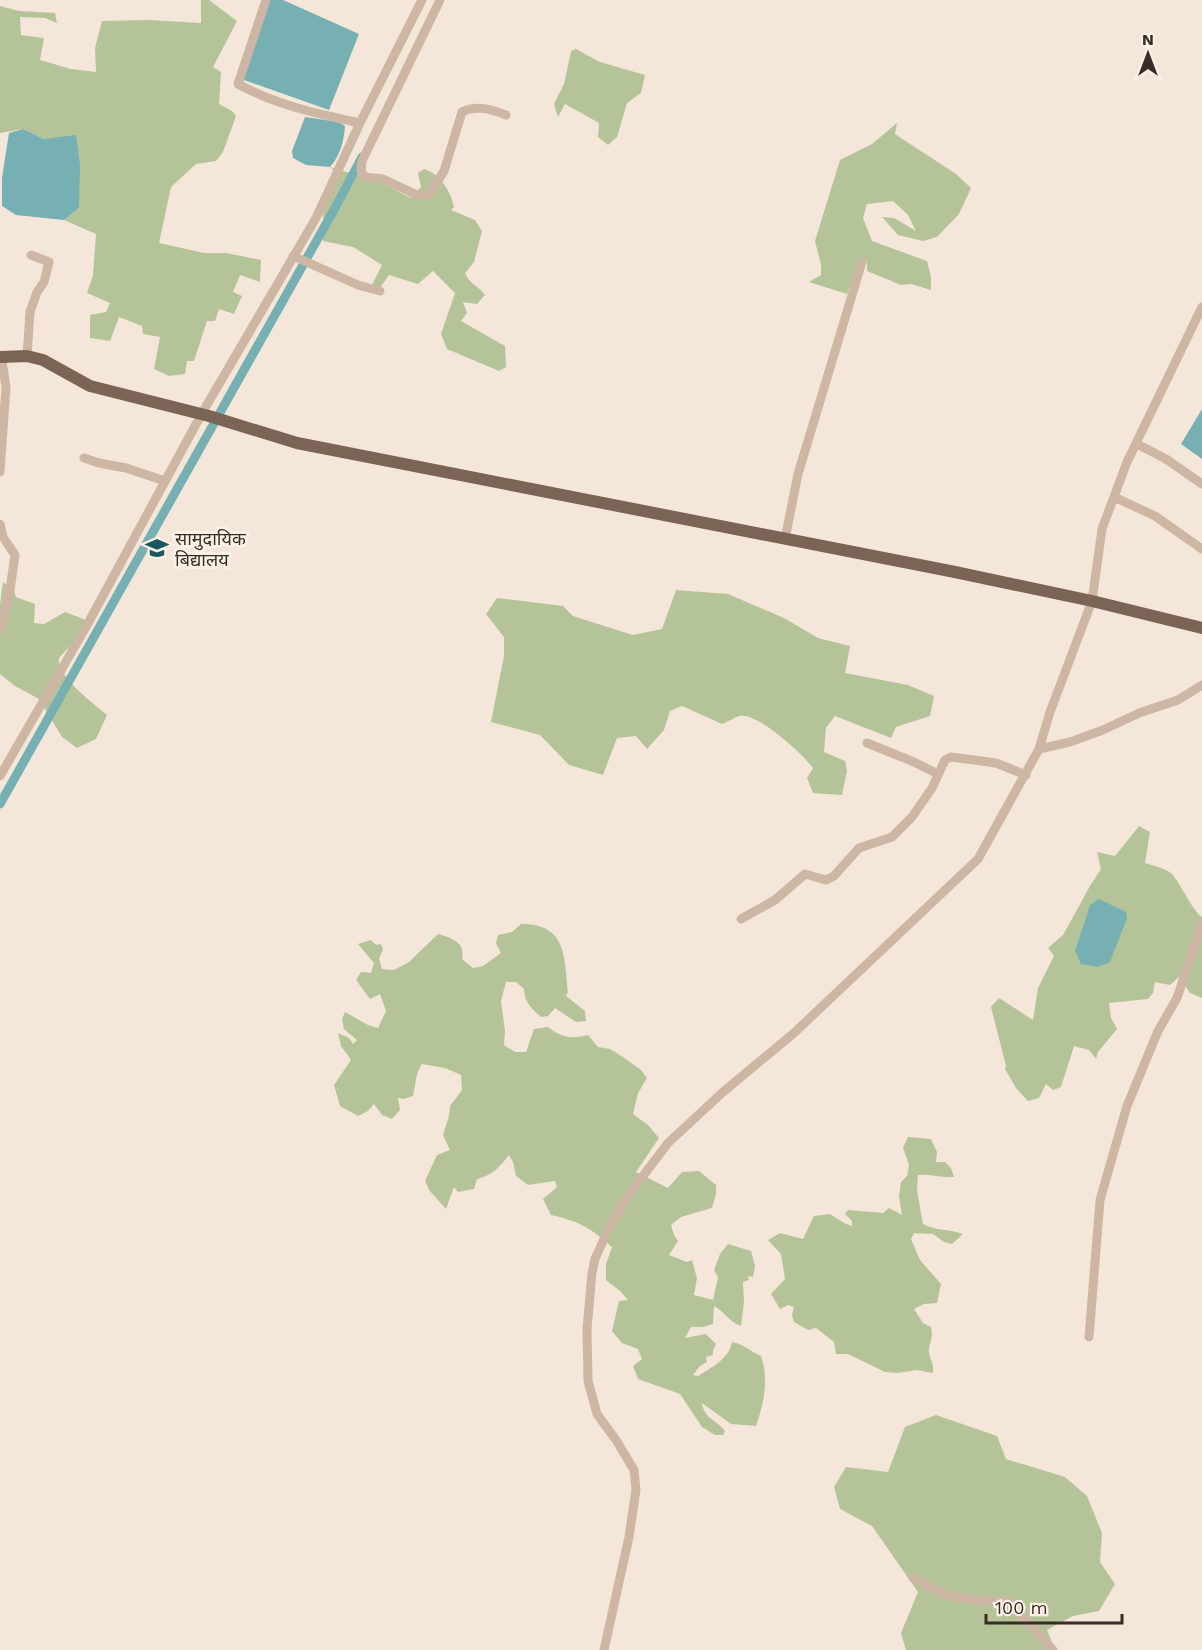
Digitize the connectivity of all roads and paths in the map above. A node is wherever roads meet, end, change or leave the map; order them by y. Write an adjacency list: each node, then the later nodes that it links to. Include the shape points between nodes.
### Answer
1 (266, 0): 5 (street, via 238,84 260,97)
2 (422, 0): 5 (street)
3 (440, 0): 4 (street, via 362,161 361,171 365,177 429,195 444,171 462,112 471,107)
4 (506, 115)
5 (360, 123): 7 (street, via 316,218)
6 (31, 255): 11 (street, via 49,262 30,312)
7 (293, 256): 9 (street); 13 (street)
8 (862, 262): 21 (street, via 798,474)
9 (380, 291)
10 (1202, 307): 14 (street)
11 (27, 356): 12 (main road); 13 (main road, via 90,386)
12 (0, 358): 16 (street, via 6,387)
13 (205, 415): 17 (street); 21 (main road, via 297,443)
14 (1137, 444): 18 (street); 19 (street)
15 (84, 458): 17 (street)
16 (0, 472)
17 (165, 481): 31 (street)
18 (1202, 484)
19 (1114, 497): 22 (street, via 1155,516); 23 (street, via 1102,529)
20 (0, 524): 25 (street, via 15,555)
21 (785, 539): 23 (main road)
22 (1202, 549)
23 (1092, 601): 24 (main road); 28 (street)
24 (1202, 627)
25 (0, 630)
26 (1202, 685): 28 (street, via 1178,700 1103,730)
27 (867, 743): 29 (street)
28 (1039, 749): 30 (street)
29 (938, 774): 30 (street, via 951,757 996,763); 32 (street, via 912,817 892,837 859,848 826,880 805,874 775,900)
30 (1026, 775): 36 (street, via 978,859 794,1033 668,1143 624,1201 608,1230 592,1273 588,1381 597,1414 634,1470 636,1490)
31 (0, 776)
32 (741, 919)
33 (1202, 923): 34 (street, via 1177,998 1158,1031 1127,1106 1100,1200)
34 (1089, 1338)
35 (913, 1578): 37 (street, via 948,1596 1008,1601)
36 (604, 1650)
37 (1053, 1650)

